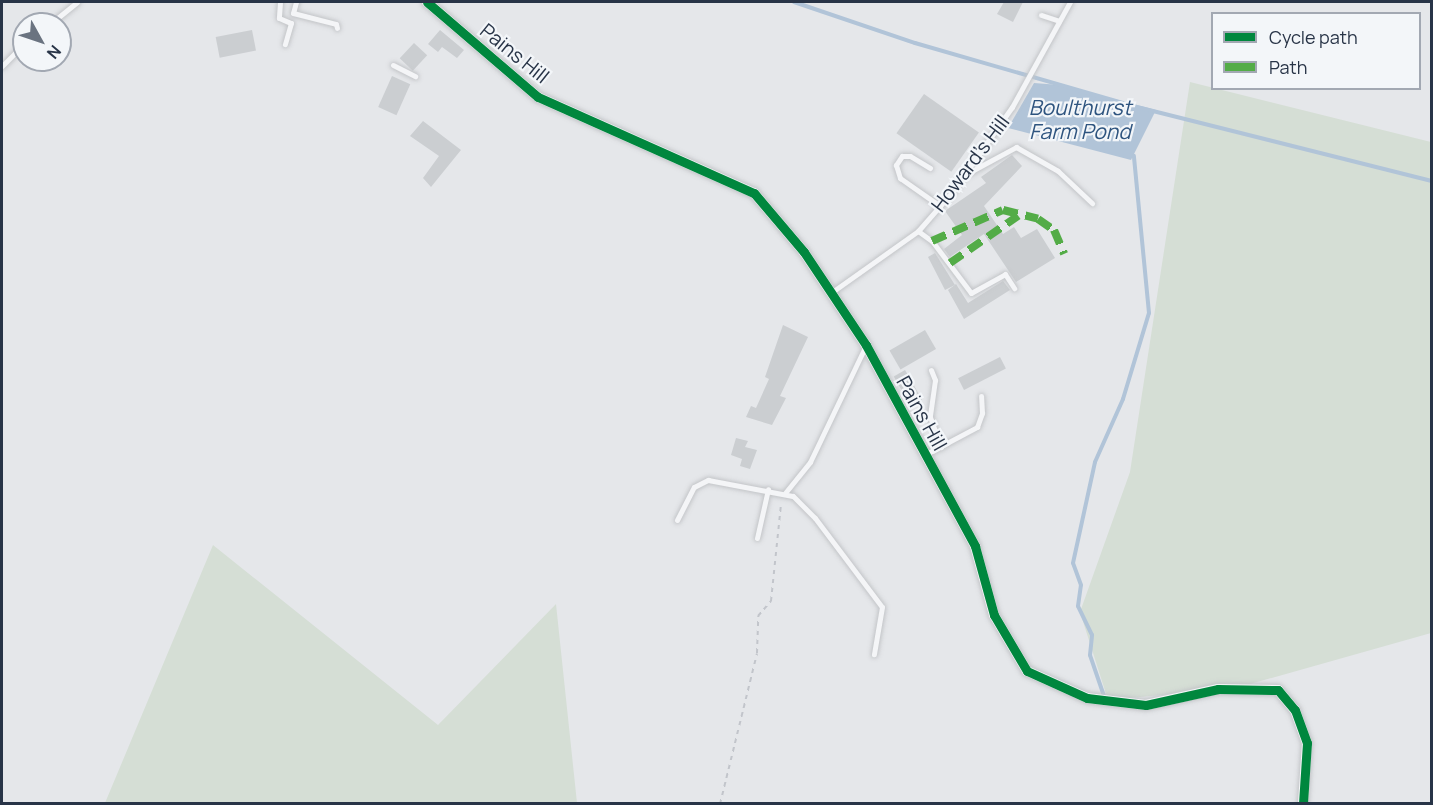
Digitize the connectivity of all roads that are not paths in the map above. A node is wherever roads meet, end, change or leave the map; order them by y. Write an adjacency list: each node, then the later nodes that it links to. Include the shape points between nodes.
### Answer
1 (77, 2): 6 (lane)
2 (280, 2): 10 (lane, via 279,18 291,23)
3 (296, 2): 9 (lane, via 293,13 336,24)
4 (427, 2): 19 (street, Pains Hill, via 538,97 754,193)
5 (1070, 2): 8 (lane, Howard's Hill)
6 (65, 12)
7 (1041, 15): 8 (lane)
8 (1059, 21): 14 (lane, Howard's Hill, via 1024,88)
9 (338, 28)
10 (285, 44)
11 (393, 65): 12 (lane)
12 (415, 76)
13 (930, 168): 16 (lane, via 910,156 902,156 896,165 900,178)
14 (964, 176): 15 (lane, via 1016,147 1058,171); 16 (lane, Howard's Hill)
15 (1092, 203)
16 (940, 206): 17 (lane, Howard's Hill)
17 (918, 231): 18 (lane, via 932,241 971,293 1005,274); 19 (lane, Howard's Hill)
18 (1014, 288)
19 (832, 292): 20 (street, Pains Hill)
20 (866, 345): 24 (street, Pains Hill); 26 (lane, via 810,462)
21 (931, 370): 23 (lane, via 935,390 930,417)
22 (981, 396): 23 (lane, via 982,413 977,427)
23 (941, 447): 24 (lane)
24 (924, 455): 30 (street, Pains Hill, via 975,546 994,615 1027,671 1087,698 1146,705 1218,689 1278,690 1295,710 1307,743)
25 (768, 489): 26 (lane); 27 (lane, via 708,480 694,486); 28 (lane)
26 (785, 494): 29 (lane, via 815,518 882,607)
27 (677, 520)
28 (757, 538)
29 (874, 654)
30 (1303, 804)

